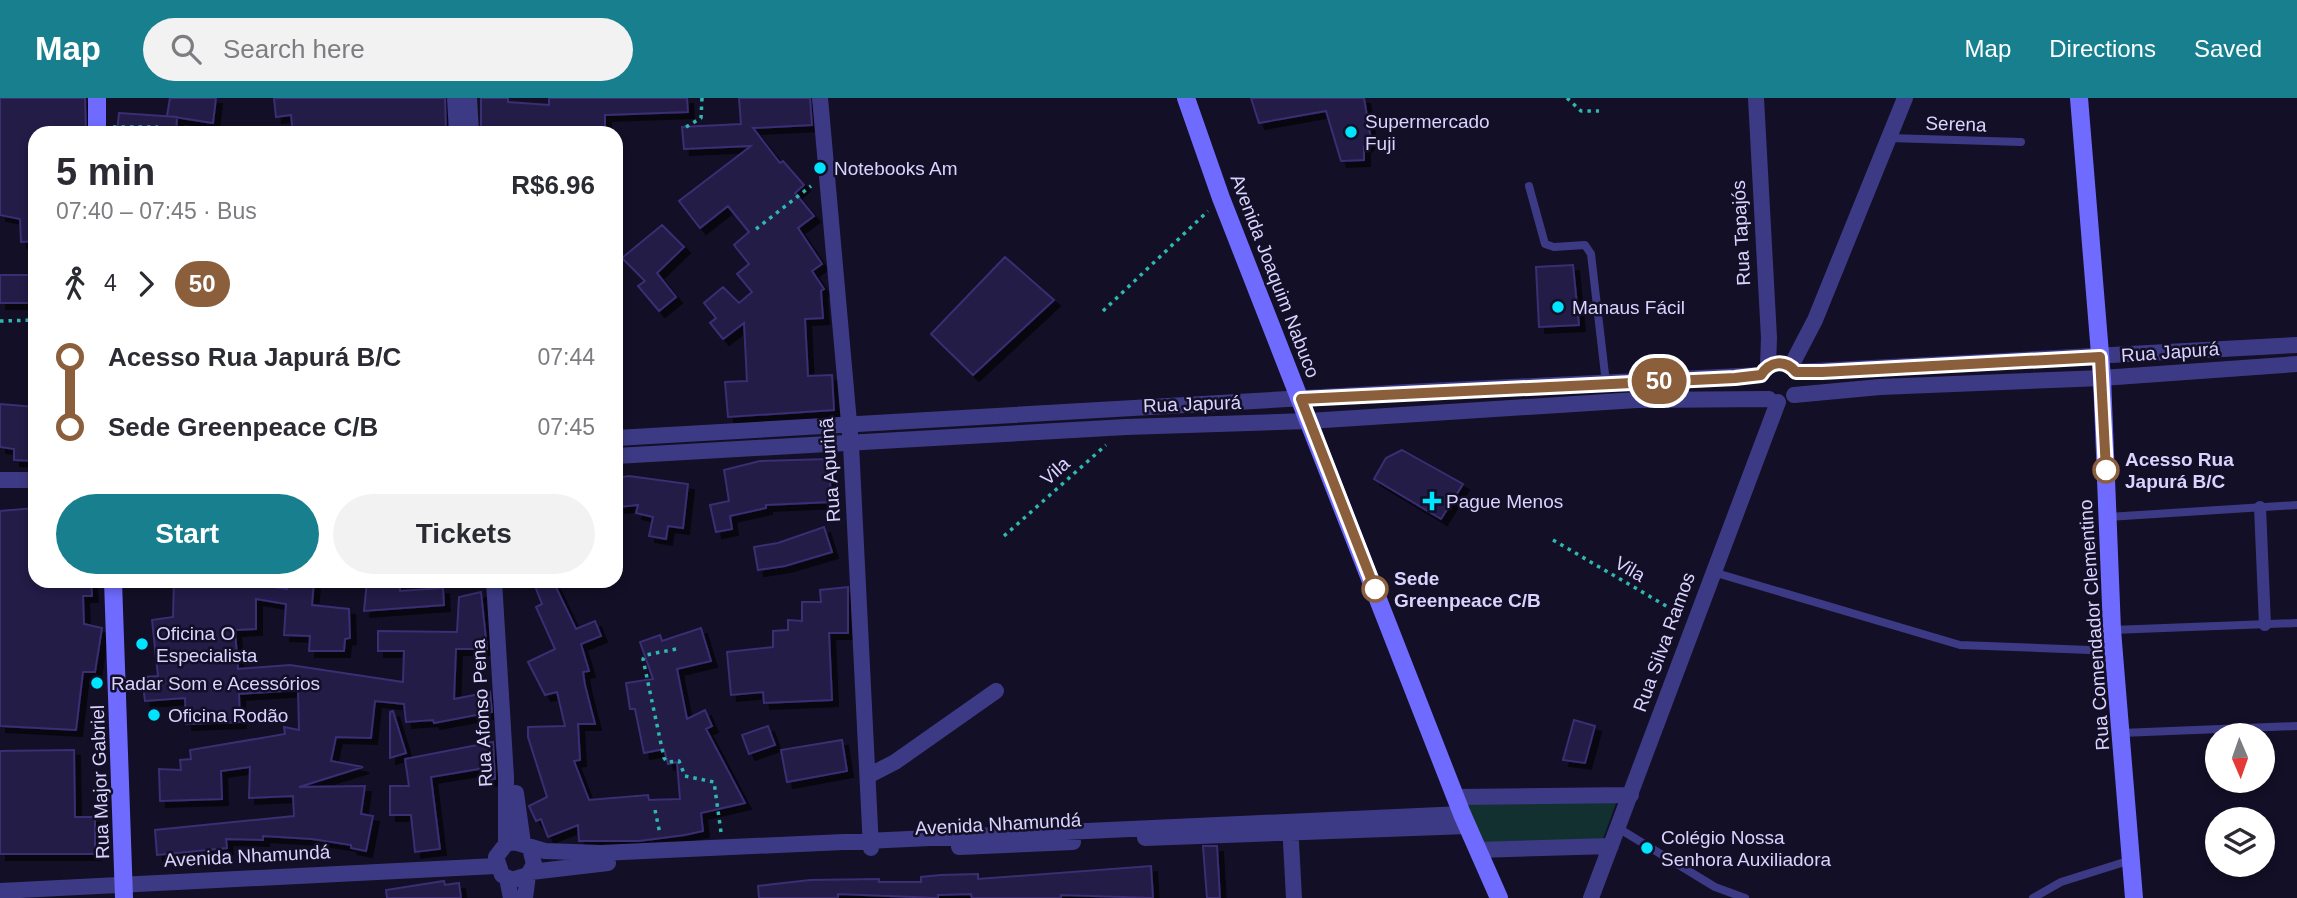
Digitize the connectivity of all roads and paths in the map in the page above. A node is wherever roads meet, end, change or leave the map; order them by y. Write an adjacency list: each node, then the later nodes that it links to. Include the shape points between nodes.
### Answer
1 (97, 98): 12 (main road)
2 (455, 98): 13 (street)
3 (469, 98): 14 (street)
4 (702, 98): 15 (path, via 701,118)
5 (820, 98): 18 (street, Rua Apurinã)
6 (1186, 98): 20 (main road, Avenida Joaquim Nabuco)
7 (1567, 98): 11 (path, via 1581,111)
8 (1756, 98): 29 (street, Rua Tapajós)
9 (1905, 98): 16 (street)
10 (2079, 98): 26 (main road, Rua Comendador Clementino)
11 (1599, 111)
12 (97, 126)
13 (457, 126)
14 (471, 126)
15 (687, 127)
16 (1889, 138): 17 (lane, Serena); 28 (street)
17 (2021, 142)
18 (826, 173): 21 (path); 36 (street, Rua Apurinã)
19 (1529, 186): 31 (lane, via 1545,244 1585,245 1591,254)
20 (1221, 198): 22 (path); 33 (main road, Avenida Joaquim Nabuco)
21 (756, 229)
22 (1103, 311)
23 (28, 320): 24 (path)
24 (0, 321)
25 (2297, 345): 26 (street, Rua Japurá)
26 (2100, 357): 28 (street, Rua Japurá); 30 (main road, Rua Comendador Clementino)
27 (2297, 364): 30 (street, Rua Japurá)
28 (1793, 369): 29 (street, via 1779,362); 32 (street, via 1799,380)
29 (1764, 371): 31 (street, Rua Japurá); 34 (street, via 1761,389)
30 (2102, 378): 32 (street, Rua Japurá); 45 (main road, Rua Comendador Clementino)
31 (1606, 383): 33 (street, Rua Japurá)
32 (1794, 395): 34 (street)
33 (1301, 399): 35 (main road, Avenida Joaquim Nabuco); 36 (street, Rua Japurá)
34 (1774, 400): 35 (street, Rua Japurá, via 1651,399); 48 (street, Rua Silva Ramos)
35 (1309, 421): 37 (street, Rua Japurá); 65 (main road, Avenida Joaquim Nabuco)
36 (849, 425): 38 (street, Rua Japurá); 39 (street, Rua Apurinã)
37 (1125, 427): 39 (street, Rua Japurá); 46 (path, Vila)
38 (623, 438)
39 (851, 444): 40 (street, Rua Japurá); 62 (street, Rua Apurinã)
40 (623, 456)
41 (0, 480): 42 (street)
42 (28, 480)
43 (2297, 505): 44 (lane)
44 (2260, 507): 45 (lane); 54 (street)
45 (2108, 517): 55 (main road, Rua Comendador Clementino)
46 (1004, 536)
47 (1553, 540): 52 (path, Vila)
48 (1713, 572): 52 (street, Rua Silva Ramos); 57 (lane, via 1960,645)
49 (114, 588): 77 (main road, Rua Major Gabriel)
50 (495, 588): 61 (street, Rua Afonso Pena)
51 (504, 588): 61 (street, Rua Afonso Pena)
52 (1694, 622): 63 (street, Rua Silva Ramos)
53 (2297, 623): 54 (lane)
54 (2264, 625): 55 (lane)
55 (2112, 631): 57 (main road, Rua Comendador Clementino)
56 (676, 649): 71 (path, via 643,659 663,758 679,761 685,776 714,782)
57 (2115, 651): 60 (main road, Rua Comendador Clementino)
58 (996, 691): 62 (street, via 895,762)
59 (2297, 726): 60 (lane)
60 (2121, 733): 74 (main road, Rua Comendador Clementino)
61 (510, 759): 68 (street, Rua Afonso Pena)
62 (867, 776): 69 (street, Rua Apurinã)
63 (1631, 794): 65 (street, Avenida Nhamundá); 67 (street, Rua Silva Ramos)
64 (655, 810): 72 (path)
65 (1462, 812): 66 (street, Avenida Nhamundá); 73 (main road, Avenida Joaquim Nabuco)
66 (1290, 828): 69 (street, Avenida Nhamundá); 81 (street)
67 (1618, 828): 70 (street, Rua Silva Ramos); 84 (lane, via 1715,887)
68 (519, 845): 72 (street, Avenida Nhamundá, via 578,854); 75 (street, via 496,857); 76 (street, via 534,855)
69 (871, 846): 71 (street, Avenida Nhamundá); 76 (street, Avenida Nhamundá)
70 (1611, 846): 73 (street); 83 (street, Rua Silva Ramos)
71 (723, 848): 72 (street, Avenida Nhamundá)
72 (663, 850)
73 (1477, 850): 82 (main road, Avenida Joaquim Nabuco)
74 (2131, 860): 85 (lane, via 2061,882); 86 (main road, Rua Comendador Clementino)
75 (502, 872): 76 (street, via 518,880); 77 (street, Avenida Nhamundá); 79 (street)
76 (529, 873): 80 (street)
77 (124, 890): 78 (street, Avenida Nhamundá)
78 (0, 891)
79 (511, 898)
80 (526, 898)
81 (1294, 898)
82 (1499, 898)
83 (1591, 898)
84 (1745, 898)
85 (2033, 898)
86 (2134, 898)

